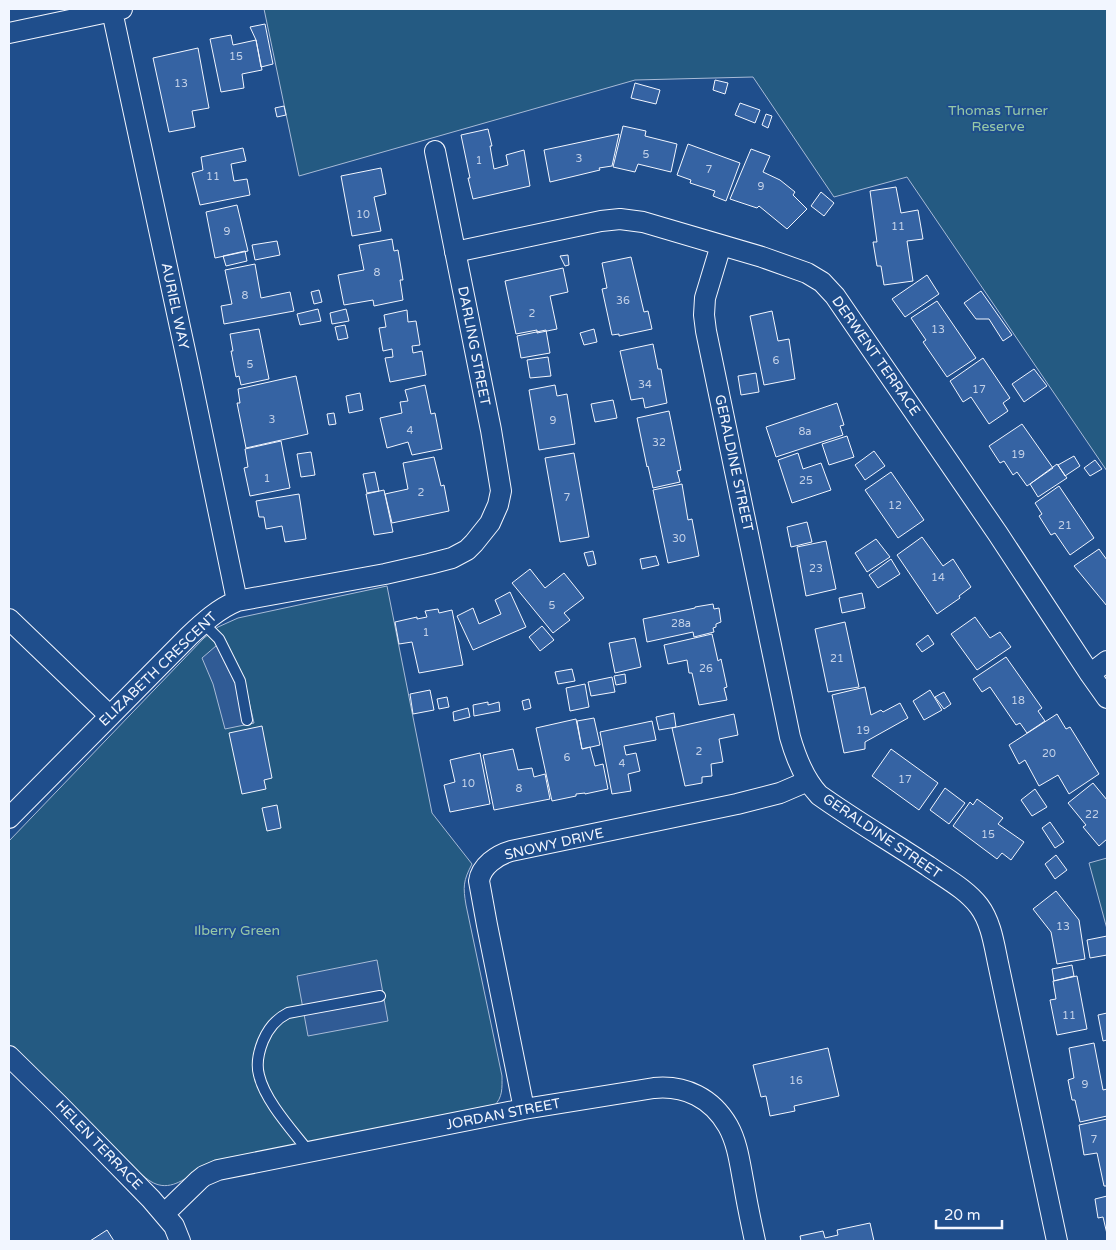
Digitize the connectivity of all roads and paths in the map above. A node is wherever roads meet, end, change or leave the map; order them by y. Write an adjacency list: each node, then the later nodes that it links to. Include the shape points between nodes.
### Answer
1 (117, 10): 2 (street); 7 (street, AURIEL WAY)
2 (9, 33)
3 (435, 151): 5 (street, DARLING STREET)
4 (722, 245): 5 (street, DERWENT TERRACE, via 643,222 620,219); 11 (street, DERWENT TERRACE, via 807,273 836,296); 15 (street, GERALDINE STREET, via 705,298 706,331 790,737)
5 (455, 252): 6 (street, DARLING STREET, via 501,491 498,506)
6 (480, 537): 7 (street, ELIZABETH CRESCENT, via 452,558 385,574)
7 (237, 601): 9 (street, ELIZABETH CRESCENT)
8 (9, 619): 13 (street)
9 (203, 623): 13 (street, ELIZABETH CRESCENT); 14 (lane, via 219,639 236,672)
10 (1107, 661): 11 (street)
11 (1090, 674): 12 (street, DERWENT TERRACE)
12 (1107, 698)
13 (110, 716): 16 (street, ELIZABETH CRESCENT)
14 (247, 720)
15 (808, 781): 19 (street, SNOWY DRIVE, via 780,793 737,804 511,852 487,866 479,881); 24 (street, GERALDINE STREET, via 819,795 965,893 979,906 988,921)
16 (9, 818)
17 (380, 996): 20 (lane, via 288,1013 280,1017 266,1034 259,1054 258,1074 276,1109)
18 (9, 1056): 21 (street, HELEN TERRACE)
19 (524, 1109): 20 (street, JORDAN STREET); 23 (street, JORDAN STREET, via 665,1087 682,1089 702,1098 724,1120 732,1134)
20 (309, 1152): 21 (street, JORDAN STREET, via 210,1173)
21 (164, 1214): 22 (street, HELEN TERRACE)
22 (180, 1241)
23 (754, 1241)
24 (1057, 1241)

